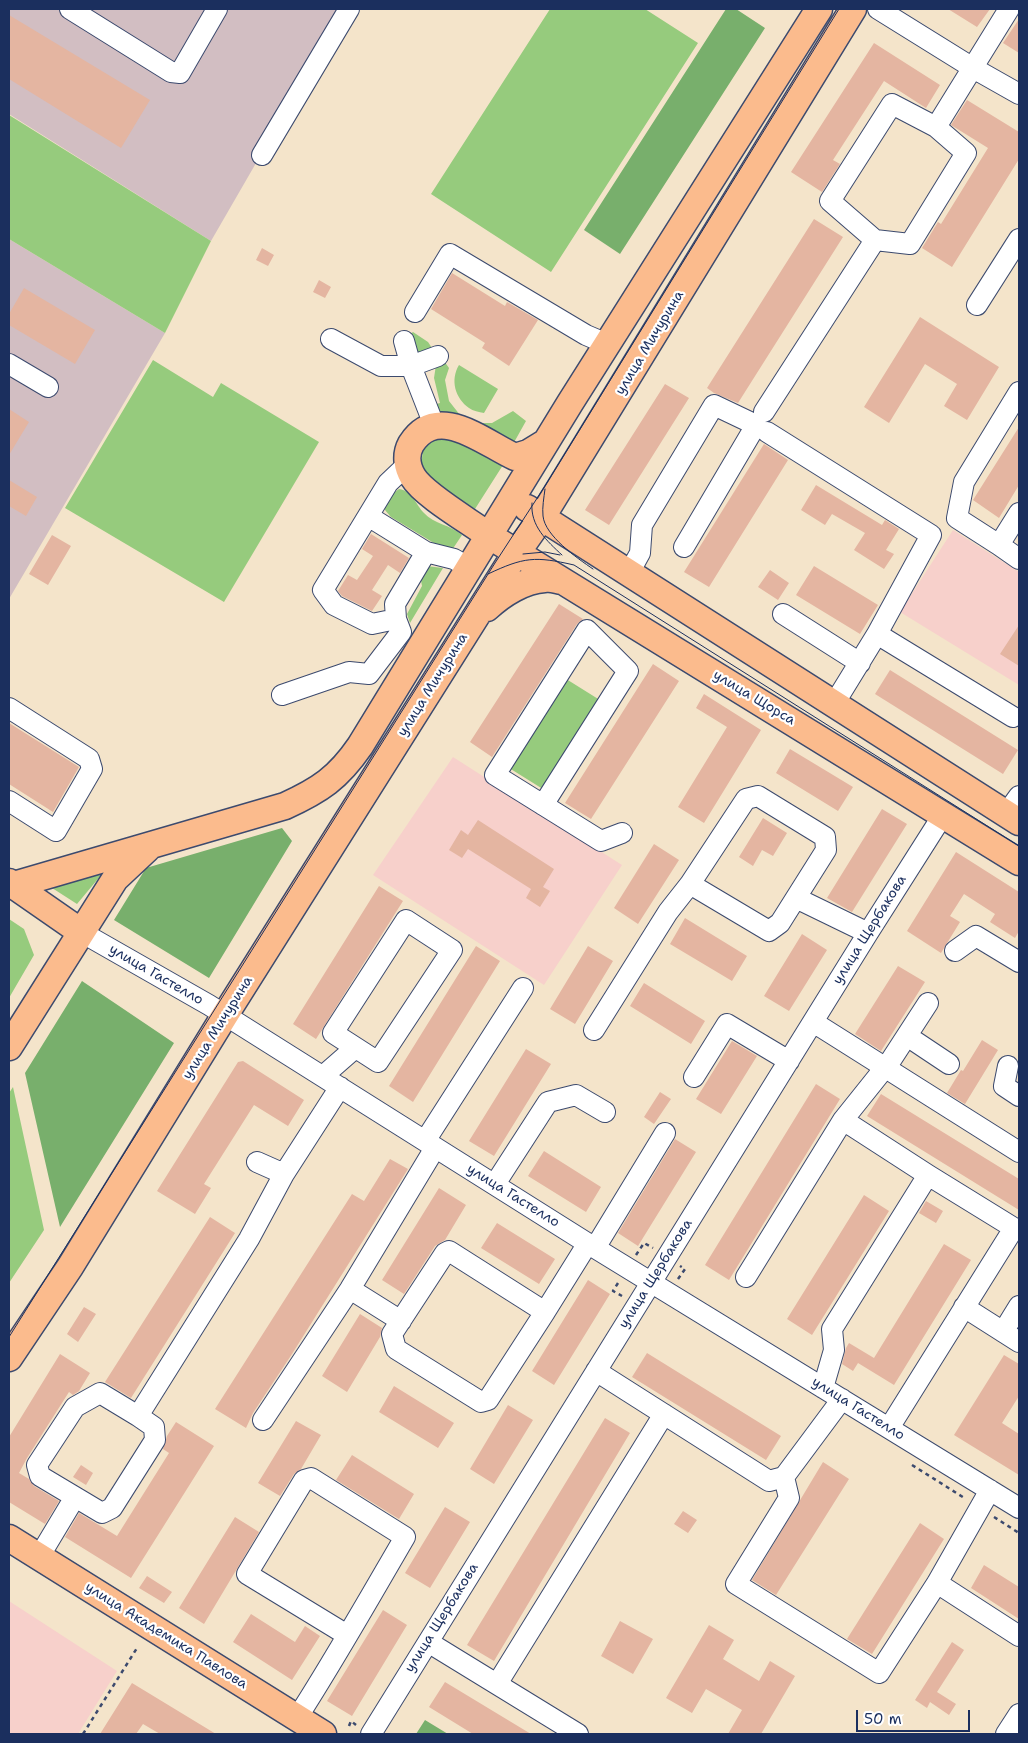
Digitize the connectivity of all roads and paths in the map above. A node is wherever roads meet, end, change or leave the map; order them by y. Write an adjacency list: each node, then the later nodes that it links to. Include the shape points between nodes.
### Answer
1 (70, 9): 2 (street, via 171,72 180,73)
2 (217, 9)
3 (349, 9): 11 (street)
4 (819, 9): 18 (main road)
5 (853, 9): 32 (main road, улица Мичурина)
6 (878, 9): 8 (street)
7 (1009, 9): 8 (street)
8 (973, 68): 9 (street); 10 (street)
9 (1019, 94)
10 (936, 127): 13 (street, via 966,153 910,244); 13 (street, via 892,104 830,201)
11 (262, 156)
12 (1019, 239): 14 (street)
13 (875, 240): 24 (street)
14 (977, 305)
15 (415, 312): 18 (street, via 450,254)
16 (331, 339): 21 (street, via 381,366)
17 (404, 341): 21 (street)
18 (607, 344): 27 (main road)
19 (438, 356): 21 (street)
20 (9, 364): 22 (street)
21 (411, 366): 25 (street)
22 (48, 387)
23 (1019, 392): 34 (street, via 964,482 957,518)
24 (764, 412)
25 (434, 425): 27 (main road, via 464,430 515,457); 28 (main road, via 411,444)
26 (767, 432): 47 (street, via 931,536)
27 (546, 442): 29 (main road)
28 (408, 464): 31 (street, via 388,483); 33 (main road, улица Щорса, via 413,477 424,490)
29 (512, 498): 32 (main road); 33 (main road)
30 (1019, 513): 34 (street)
31 (368, 516): 36 (street); 45 (street, via 323,590 334,605 372,624)
32 (542, 517): 37 (main road, улица Мичурина); 40 (main road)
33 (488, 535): 37 (main road, улица Щорса); 39 (main road)
34 (999, 545): 38 (street)
35 (684, 547): 40 (street, via 756,425 714,406 642,525 640,553)
36 (426, 552): 39 (street, via 454,559); 45 (street, via 395,604)
37 (517, 553): 41 (main road, улица Щорса); 44 (main road, улица Мичурина)
38 (1019, 559)
39 (468, 567): 48 (main road)
40 (629, 573): 51 (main road)
41 (562, 581): 42 (main road, улица Щорса); 44 (main road, via 546,579 520,586 498,598)
42 (607, 607): 46 (street); 57 (main road, улица Щорса)
43 (783, 614): 49 (street)
44 (476, 618): 70 (main road, улица Мичурина)
45 (399, 626): 48 (street); 50 (street, via 369,674 349,672)
46 (587, 630): 55 (street, via 628,671); 55 (street, via 495,774)
47 (877, 634): 49 (street); 53 (street)
48 (414, 656): 59 (main road, via 360,746 346,766 327,784 285,806)
49 (860, 663): 51 (street)
50 (282, 695)
51 (834, 704): 56 (main road)
52 (9, 708): 54 (street, via 88,759 92,769 56,831)
53 (1013, 717)
54 (9, 801)
55 (543, 805): 58 (street, via 601,841)
56 (1015, 811)
57 (943, 815): 60 (main road, улица Щорса); 65 (street, улица Щербакова)
58 (622, 832)
59 (151, 846): 61 (main road); 64 (main road, via 115,879)
60 (1019, 862)
61 (11, 884): 64 (main road, улица Гастелло)
62 (690, 884): 63 (street, via 769,931 780,923); 63 (street, via 746,799 758,796 825,837 826,850); 72 (street, via 668,912)
63 (796, 898): 65 (street)
64 (81, 932): 70 (street, улица Гастелло); 74 (main road)
65 (868, 932): 71 (street, улица Щербакова)
66 (955, 951): 67 (street, via 976,936)
67 (1019, 962)
68 (523, 988): 86 (street)
69 (928, 1003): 73 (street)
70 (225, 1015): 81 (street, улица Гастелло); 105 (main road, улица Мичурина, via 70,1267)
71 (813, 1022): 76 (street, улица Щербакова); 79 (street)
72 (594, 1030)
73 (907, 1036): 77 (street); 79 (street)
74 (9, 1047)
75 (356, 1048): 75 (street, via 333,1033 406,920 452,950 378,1062); 81 (street)
76 (789, 1061): 80 (street, via 727,1024); 96 (street, улица Щербакова)
77 (950, 1064)
78 (1008, 1066): 82 (street, via 1004,1086)
79 (885, 1067): 84 (street); 87 (street)
80 (694, 1077)
81 (331, 1082): 86 (street, улица Гастелло); 89 (street)
82 (1019, 1096)
83 (605, 1112): 91 (street, via 576,1096 548,1102)
84 (843, 1120): 90 (street); 95 (street)
85 (665, 1133): 92 (street)
86 (430, 1145): 91 (street, улица Гастелло); 98 (street)
87 (1017, 1145)
88 (257, 1162): 89 (street)
89 (284, 1174): 110 (street, via 249,1239)
90 (928, 1175): 101 (street, via 1014,1228); 107 (street, via 832,1329 834,1350)
91 (495, 1184): 92 (street, улица Гастелло)
92 (591, 1245): 96 (street, улица Гастелло); 102 (street)
93 (656, 1250): 94 (path, via 644,1243)
94 (634, 1258)
95 (746, 1276)
96 (651, 1282): 106 (street, улица Щербакова); 107 (street, улица Гастелло)
97 (618, 1283): 99 (path, via 613,1291)
98 (350, 1289): 103 (street); 111 (street)
99 (625, 1298)
100 (1019, 1306): 104 (street)
101 (964, 1307): 104 (street); 112 (street)
102 (545, 1312): 103 (street, via 449,1251); 103 (street, via 488,1400 481,1402 396,1349 392,1334)
103 (402, 1321)
104 (1011, 1337)
105 (9, 1358)
106 (596, 1371): 109 (street); 122 (street, улица Щербакова)
107 (823, 1388): 108 (street, улица Гастелло)
108 (842, 1399): 112 (street, улица Гастелло); 113 (street)
109 (664, 1414): 113 (street, via 769,1481); 124 (street)
110 (138, 1416): 115 (street, via 154,1427 155,1440 112,1508 102,1513); 115 (street, via 100,1393 75,1408 37,1465 40,1476)
111 (263, 1420)
112 (889, 1428): 114 (street, улица Гастелло)
113 (784, 1477): 119 (street, via 789,1498 736,1584 879,1674)
114 (990, 1490): 116 (street, улица Гастелло); 119 (street)
115 (75, 1497): 118 (street)
116 (1019, 1508)
117 (9, 1538): 118 (main road, улица Академика Павлова)
118 (39, 1557): 126 (main road, улица Академика Павлова)
119 (937, 1582): 121 (street)
120 (348, 1635): 120 (street, via 247,1574 304,1480 311,1478 405,1537); 126 (street)
121 (1019, 1636)
122 (428, 1642): 124 (street); 128 (street, улица Щербакова)
123 (137, 1648): 129 (path)
124 (497, 1684): 131 (street)
125 (1019, 1714): 132 (street)
126 (297, 1718): 130 (main road, улица Академика Павлова)
127 (348, 1726): 128 (path, via 351,1721)
128 (364, 1730)
129 (83, 1734)
130 (324, 1734)
131 (578, 1734)
132 (1006, 1734)

